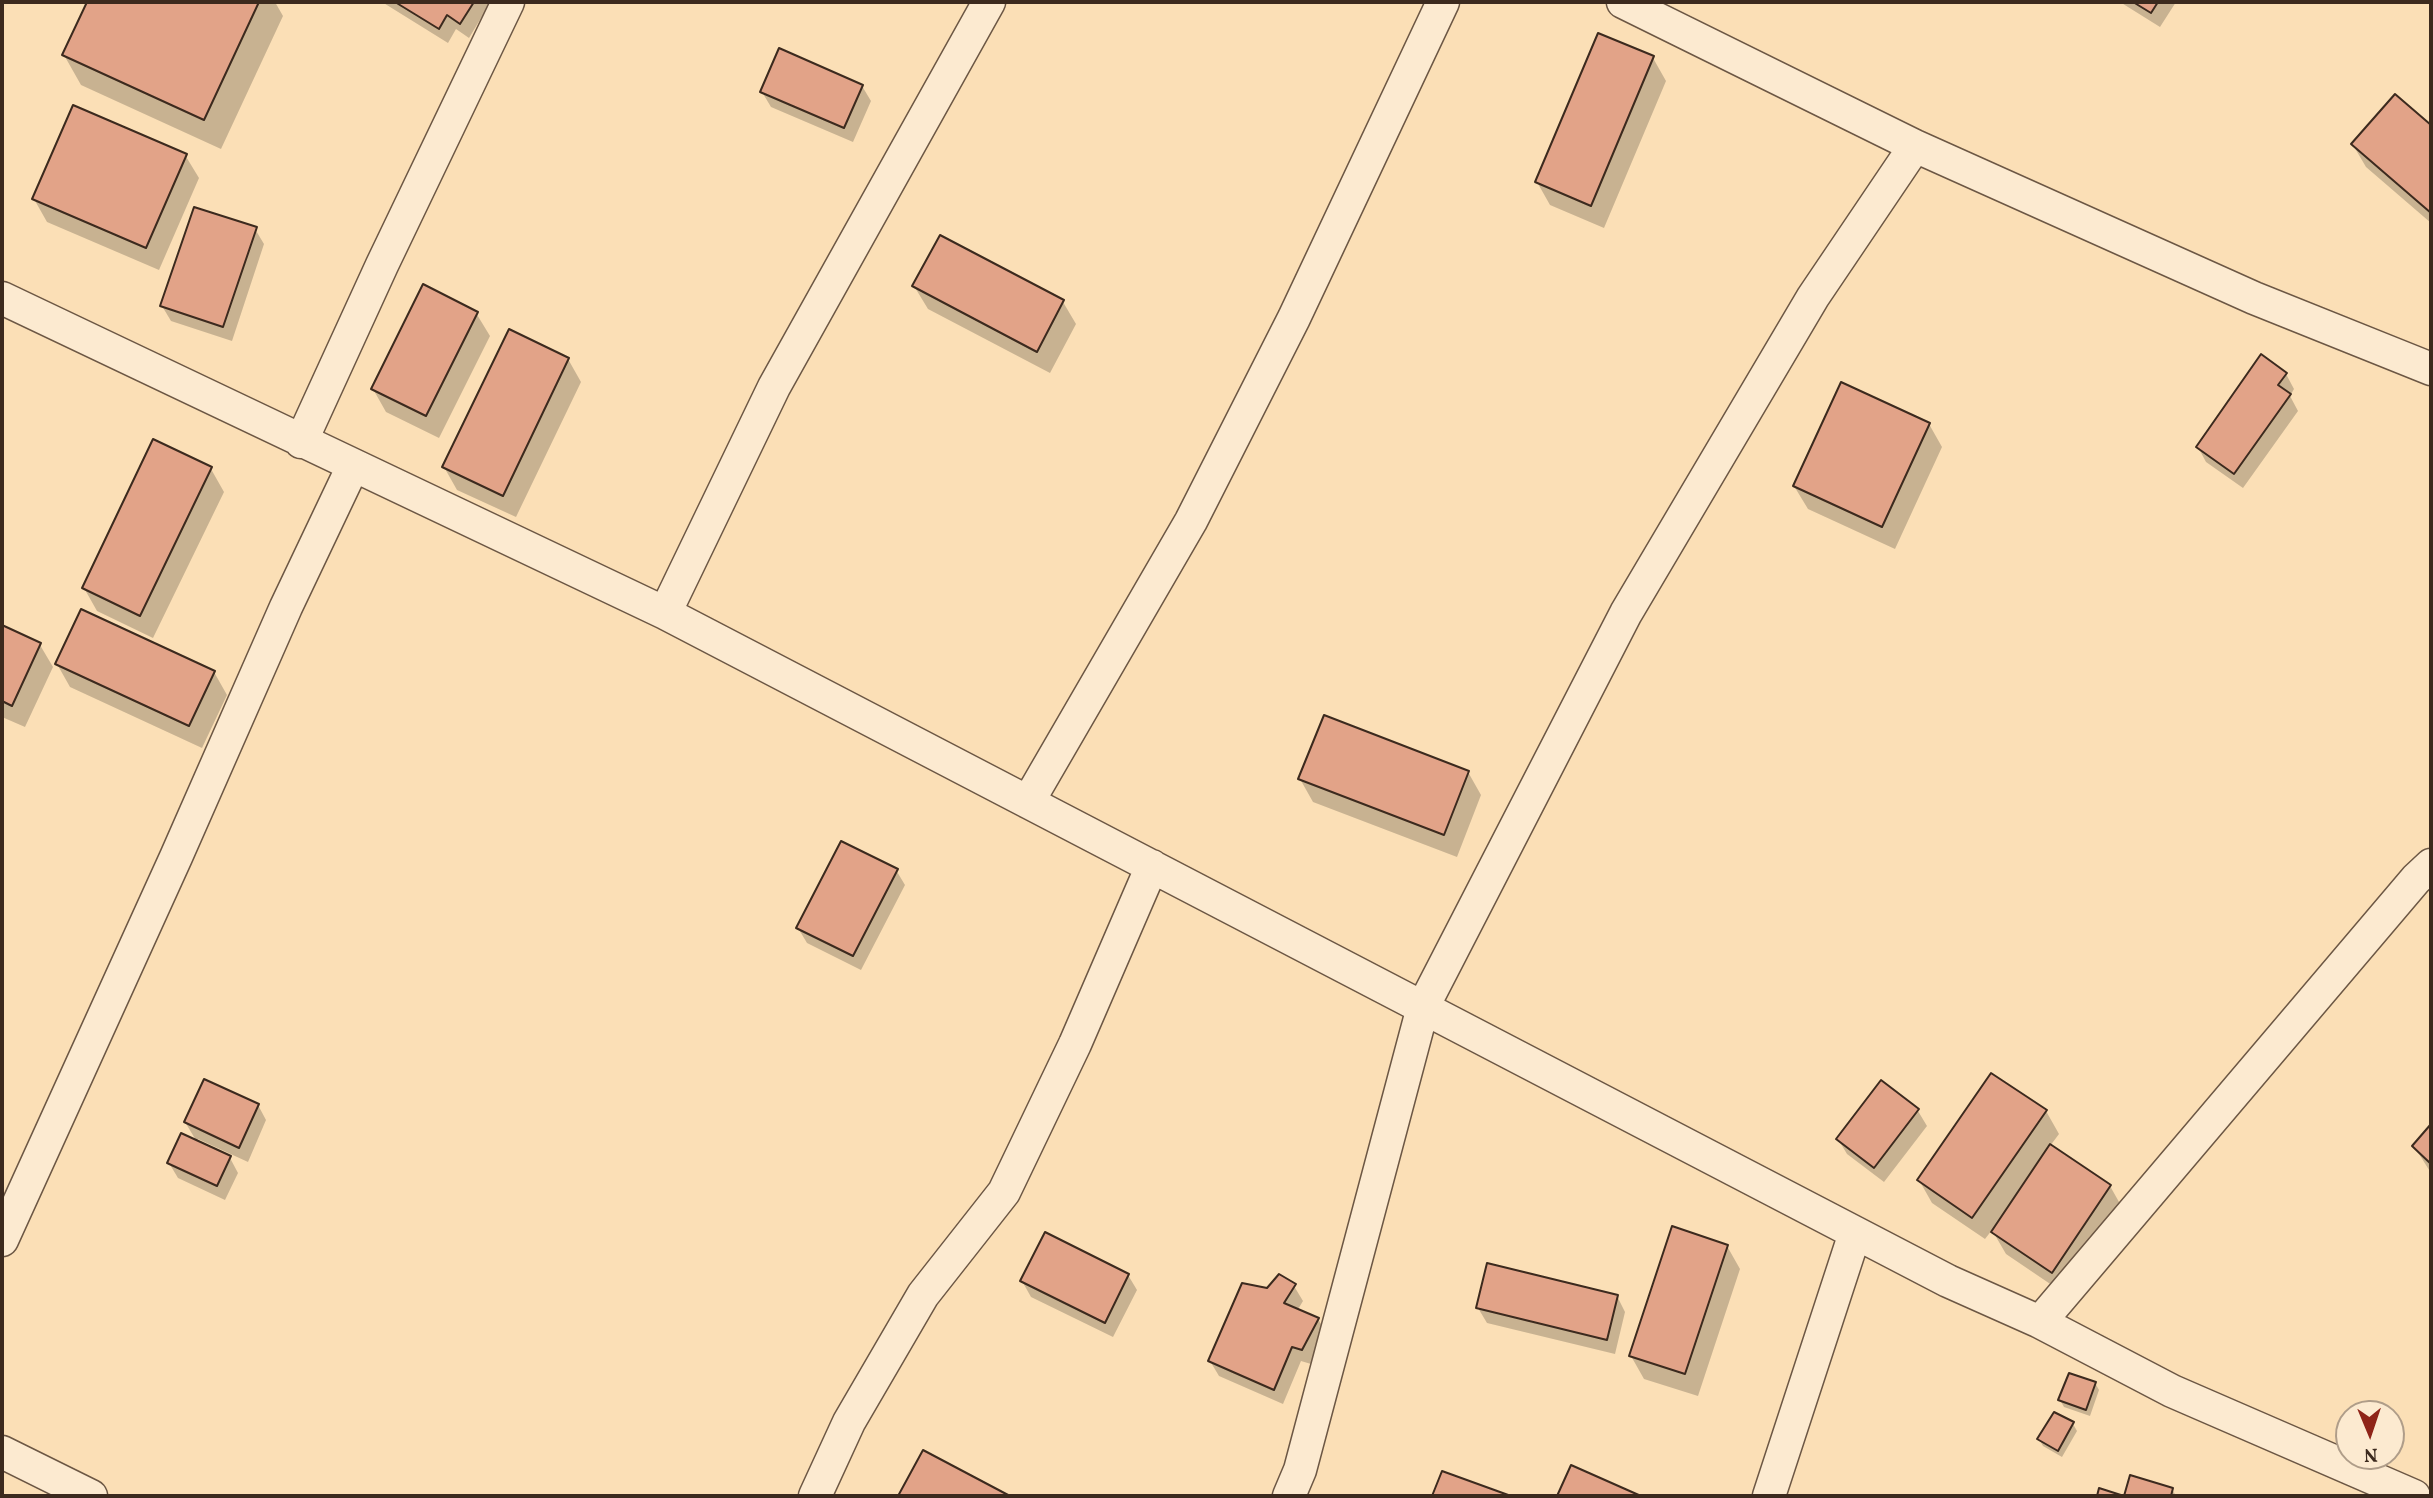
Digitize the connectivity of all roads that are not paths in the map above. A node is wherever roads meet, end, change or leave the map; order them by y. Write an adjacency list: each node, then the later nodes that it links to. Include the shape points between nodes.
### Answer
1 (509, 2): 8 (street)
2 (989, 2): 10 (street, via 775,387)
3 (1443, 2): 11 (street, via 1294,318 1191,520)
4 (1623, 2): 5 (street)
5 (1916, 146): 7 (street, via 2254,298); 14 (street, via 1813,297 1626,613)
6 (2, 298): 8 (street)
7 (2431, 367)
8 (301, 442): 9 (street)
9 (353, 466): 10 (street); 16 (street)
10 (665, 613): 11 (street)
11 (1028, 802): 13 (street)
12 (2431, 865): 17 (street)
13 (1152, 866): 14 (street); 21 (street, via 1004,1192 923,1295 849,1422)
14 (1423, 1007): 15 (street); 22 (street, via 1300,1470)
15 (1855, 1233): 17 (street); 23 (street)
16 (2, 1240)
17 (2040, 1322): 19 (street)
18 (2, 1452): 20 (street)
19 (2349, 1484): 24 (street)
20 (91, 1496)
21 (815, 1496)
22 (1289, 1496)
23 (1769, 1496)
24 (2414, 1496)

